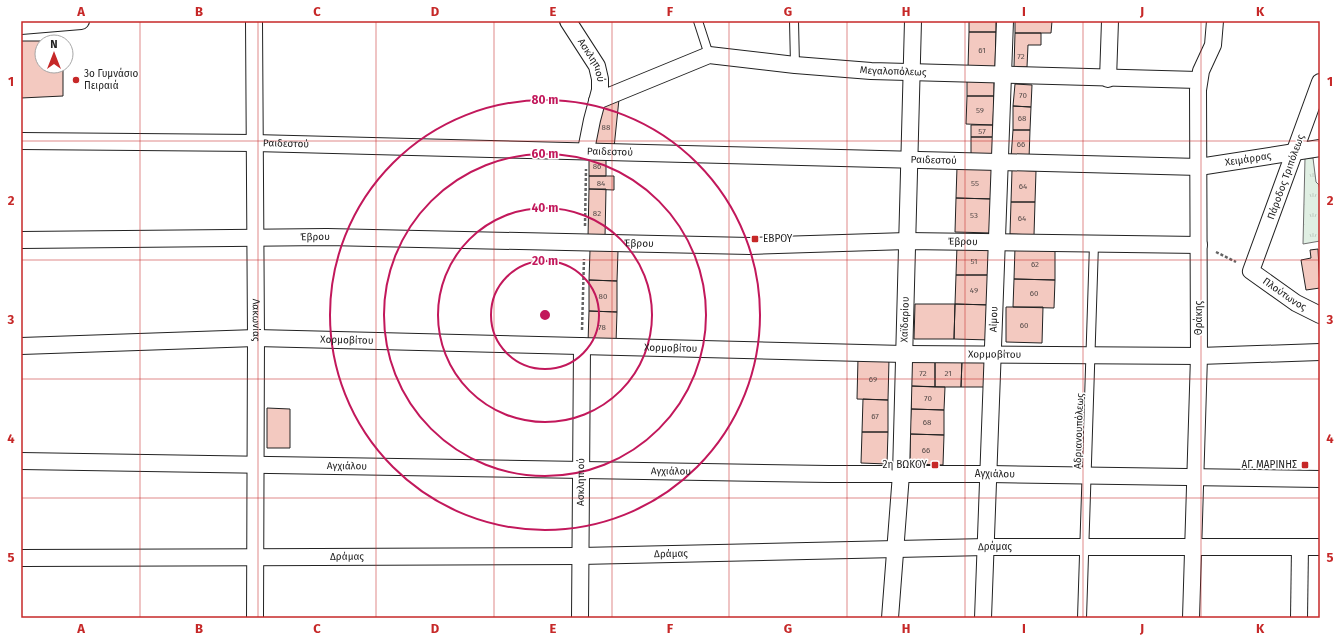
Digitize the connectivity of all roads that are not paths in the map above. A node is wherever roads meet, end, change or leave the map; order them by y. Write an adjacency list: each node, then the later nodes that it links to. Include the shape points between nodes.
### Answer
1 (81, 21): 10 (street)
2 (254, 21): 20 (street, Λακωνίας)
3 (568, 21): 18 (street, Ασκληπιού, via 596,66 600,79)
4 (698, 21): 11 (lane)
5 (794, 21): 12 (lane)
6 (913, 21): 13 (street, Χαϊδαρίου)
7 (1005, 21): 14 (street, Αίμου)
8 (1110, 21): 15 (street)
9 (1215, 21): 16 (street, Θράκης, via 1213,45)
10 (21, 26)
11 (709, 55): 12 (street, Μεγαλοπόλεως); 18 (street, Μεγαλοπόλεως)
12 (795, 65): 13 (street, Μεγαλοπόλεως)
13 (911, 73): 14 (street, Μεγαλοπόλεως); 24 (street, Χαϊδαρίου)
14 (1003, 76): 15 (street, Μεγαλοπόλεως); 25 (street, Αίμου)
15 (1108, 79): 16 (street, Μεγαλοπόλεως)
16 (1198, 80): 26 (street, Θράκης)
17 (1320, 82): 23 (street, Πάροδος Τριπόλεως)
18 (597, 101): 22 (street, Ασκληπιού)
19 (21, 141): 20 (street, Ραιδεστού)
20 (254, 143): 22 (street, Ραιδεστού); 27 (street, Λακωνίας)
21 (1320, 148): 23 (street, Χειμάρρας)
22 (586, 150): 24 (street, Ραιδεστού)
23 (1296, 152): 26 (street, Χειμάρρας); 33 (street, Πάροδος Τριπόλεως)
24 (909, 160): 25 (street, Ραιδεστού); 29 (street, Χαϊδαρίου)
25 (1000, 163): 26 (street, Ραιδεστού); 30 (street, Αίμου)
26 (1199, 167): 32 (street, Θράκης)
27 (255, 238): 28 (street, Έβρου); 29 (street, Έβρου, via 335,237 750,246); 35 (street, Λακωνίας)
28 (21, 240)
29 (907, 241): 30 (street, Έβρου); 40 (street, Χαϊδαρίου)
30 (997, 242): 31 (street, Έβρου); 39 (street, Αίμου)
31 (1094, 244): 32 (street, Έβρου); 41 (lane, Αδριανουπόλεως)
32 (1199, 245): 42 (street, Θράκης)
33 (1251, 271): 34 (street, Πλούτωνος, via 1296,303)
34 (1320, 315)
35 (256, 338): 36 (street, Χορμοβίτου); 37 (street, Χορμοβίτου); 44 (street, Λακωνίας)
36 (21, 346)
37 (582, 346): 40 (street, Χορμοβίτου); 45 (street, Ασκληπιού)
38 (1320, 352): 42 (street, Χορμοβίτου)
39 (993, 353): 40 (street, Χορμοβίτου); 41 (street, Χορμοβίτου); 47 (street, Αίμου)
40 (904, 354): 46 (street, Χαϊδαρίου)
41 (1091, 355): 42 (street, Χορμοβίτου); 48 (lane, Αδριανουπόλεως)
42 (1199, 356): 49 (street, Θράκης)
43 (21, 461): 44 (street, Αγχιάλου)
44 (256, 464): 45 (street, Αγχιάλου); 57 (street, Λακωνίας)
45 (581, 470): 46 (street, Αγχιάλου); 58 (street, Ασκληπιού)
46 (901, 474): 47 (street, Αγχιάλου); 56 (street, Χαϊδαρίου)
47 (989, 474): 48 (street, Αγχιάλου); 53 (street, Αίμου)
48 (1087, 476): 49 (street, Αγχιάλου); 51 (lane, Αδριανουπόλεως)
49 (1194, 478): 50 (street, Αγχιάλου); 52 (street, Θράκης)
50 (1320, 479)
51 (1084, 546): 52 (street, Δράμας); 53 (street, Δράμας); 64 (lane, Αδριανουπόλεως)
52 (1192, 546): 54 (street, Δράμας); 65 (street, Θράκης)
53 (986, 547): 56 (street, Δράμας); 63 (street, Αίμου)
54 (1300, 547): 55 (street, Δράμας); 66 (street)
55 (1320, 547)
56 (895, 549): 58 (street, Δράμας); 62 (street, Χαϊδαρίου)
57 (256, 556): 58 (street, Δράμας); 59 (street, Δράμας); 60 (street, Λακωνίας)
58 (580, 556): 61 (street, Ασκληπιού)
59 (21, 558)
60 (256, 618)
61 (580, 618)
62 (890, 618)
63 (984, 618)
64 (1082, 618)
65 (1191, 618)
66 (1299, 618)

